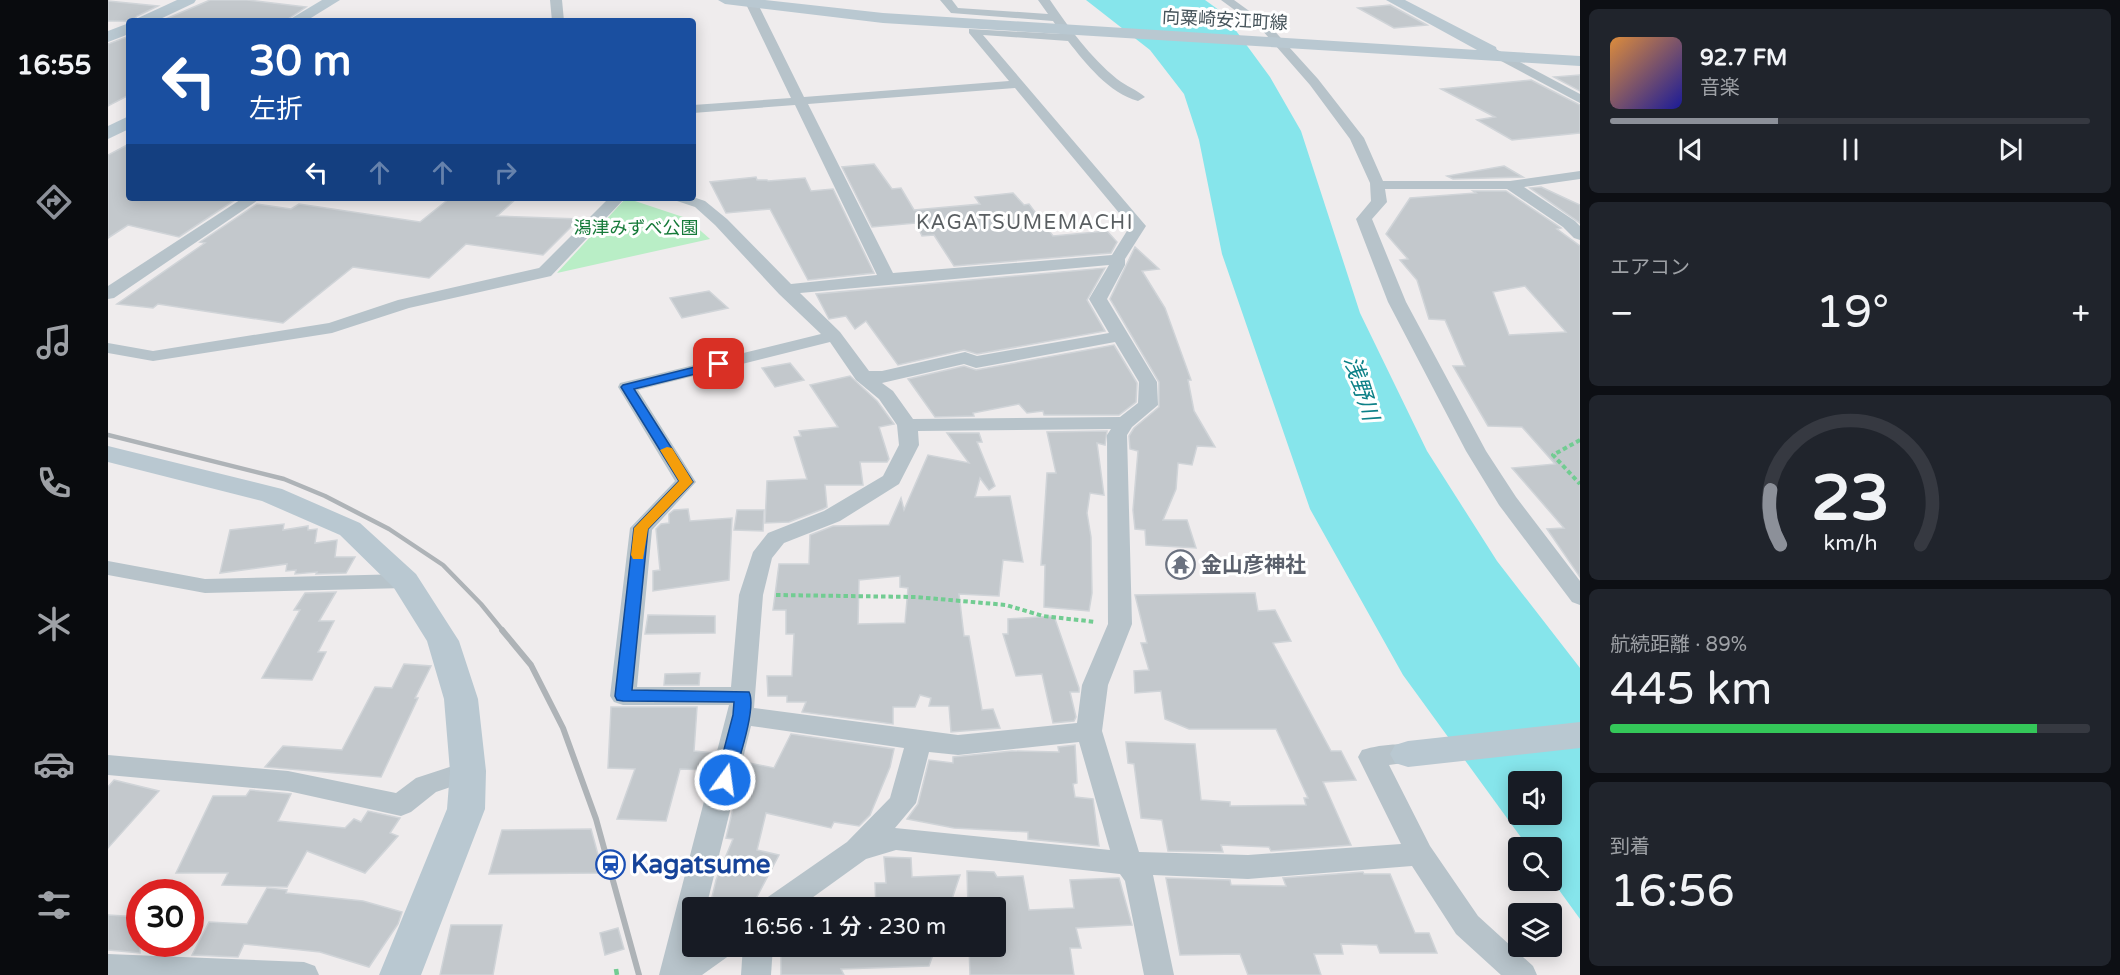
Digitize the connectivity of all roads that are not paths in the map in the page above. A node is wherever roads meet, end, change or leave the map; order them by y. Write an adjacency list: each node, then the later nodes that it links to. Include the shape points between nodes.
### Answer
1 (189, 0): 12 (main road)
2 (333, 0): 13 (main road)
3 (350, 0): 14 (main road)
4 (556, 0): 15 (street)
5 (724, 0): 11 (main road, 向粟崎安江町線)
6 (773, 0): 17 (main road, 向粟崎安江町線)
7 (946, 0): 16 (street, via 955,11)
8 (1044, 0): 16 (street)
9 (1227, 0): 34 (street, via 1266,28 1314,82 1357,138)
10 (1393, 0): 21 (main road)
11 (751, 1): 17 (main road, 向粟崎安江町線, via 883,18); 27 (street)
12 (150, 18)
13 (300, 18)
14 (317, 18)
15 (558, 18)
16 (1055, 18): 20 (street)
17 (998, 23): 21 (main road, 向粟崎安江町線)
18 (126, 28): 19 (main road)
19 (108, 37)
20 (1072, 38): 24 (street, via 973,31); 25 (street, via 1127,94)
21 (1495, 53): 22 (main road, 向粟崎安江町線); 23 (main road, 向粟崎安江町線); 26 (street)
22 (1580, 55)
23 (1580, 61)
24 (1019, 84): 27 (street); 40 (street, via 1138,226)
25 (1138, 97)
26 (1580, 99)
27 (799, 101): 28 (street); 41 (street)
28 (696, 109)
29 (126, 114): 30 (main road)
30 (108, 123)
31 (126, 124): 32 (main road)
32 (108, 133)
33 (1580, 175): 35 (street)
34 (1377, 185): 35 (street); 53 (street, via 1379,202 1364,219 1396,302 1482,460)
35 (1510, 185): 39 (street)
36 (248, 201): 43 (street)
37 (614, 201): 46 (street, via 545,272 404,304 333,328 153,356)
38 (691, 201): 42 (street, via 721,222)
39 (1580, 235)
40 (1117, 259): 41 (street); 45 (street, via 1098,299)
41 (887, 279): 42 (street)
42 (785, 290): 44 (street)
43 (108, 294)
44 (834, 336): 47 (street); 54 (street, via 627,387 686,482 641,528 623,696)
45 (1121, 336): 47 (street, via 976,362 965,358 882,378); 48 (street, via 1148,382 1148,405)
46 (108, 348)
47 (863, 376): 49 (street, via 886,395)
48 (1125, 423): 49 (street); 55 (street, via 1117,435 1120,624 1095,685)
49 (907, 425): 54 (street, via 909,445 892,480 832,516 776,538 761,557 751,595)
50 (108, 454): 52 (main road, via 272,495 350,530)
51 (108, 568): 52 (street, via 205,586)
52 (405, 581): 60 (main road, via 443,641 461,699)
53 (1580, 597)
54 (742, 706): 57 (street); 70 (street)
55 (1089, 731): 57 (street, via 958,745); 63 (street)
56 (1580, 735): 58 (main road)
57 (919, 741): 61 (street, via 902,803)
58 (1408, 754): 62 (street, via 1371,757)
59 (108, 765): 60 (street, via 288,781 401,805 426,785)
60 (468, 771): 69 (main road, via 466,809)
61 (857, 850): 63 (street, via 896,839); 64 (street)
62 (1420, 855): 63 (street, via 1248,867); 73 (street, via 1467,925)
63 (1128, 863): 72 (street, via 1139,877)
64 (791, 897)
65 (703, 957): 70 (street)
66 (757, 957): 71 (street)
67 (108, 966): 68 (street)
68 (304, 975)
69 (400, 975)
70 (676, 975)
71 (756, 975)
72 (1159, 975)
73 (1522, 975)

